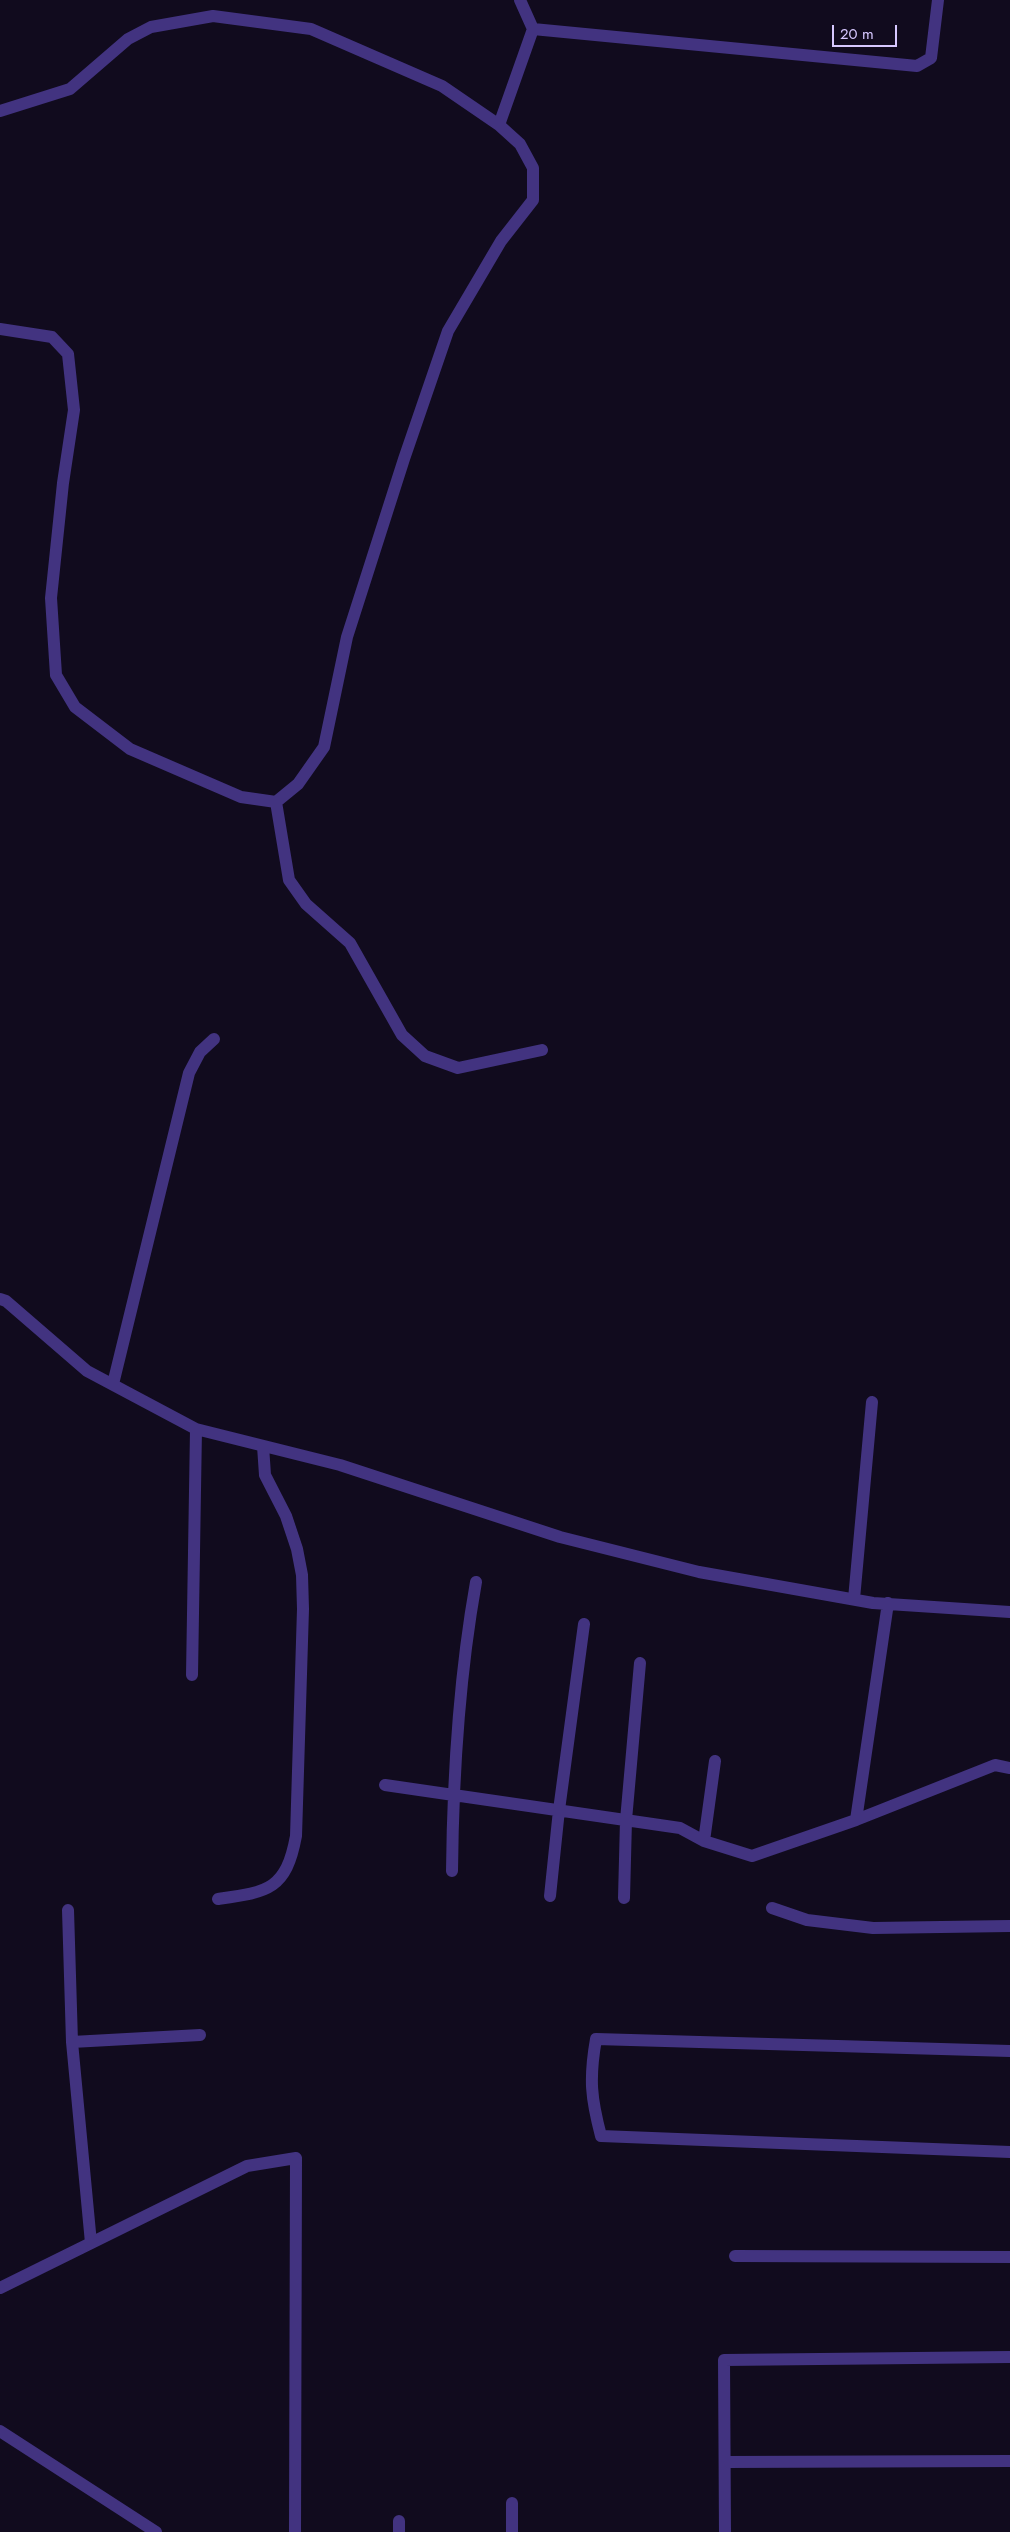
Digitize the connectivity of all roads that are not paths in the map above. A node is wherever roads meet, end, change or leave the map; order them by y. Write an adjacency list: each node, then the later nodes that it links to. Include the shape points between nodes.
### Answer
1 (520, 0): 3 (street)
2 (938, 0): 3 (street, via 931,58 917,66)
3 (533, 29): 5 (street)
4 (0, 111): 5 (street, via 70,89 128,40 151,27 213,16 311,28 442,86)
5 (499, 125): 7 (street, via 520,144 533,168 533,200 501,241 448,331 347,637 324,747 298,784)
6 (0, 329): 7 (street, via 52,337 68,354 74,410 51,598 56,675 75,707 130,749 241,796)
7 (276, 802): 9 (street, via 289,880 306,904 350,944 402,1036 425,1056 458,1068)
8 (214, 1039): 11 (street, via 200,1052 189,1073)
9 (542, 1050)
10 (1, 1302): 11 (street, via 87,1371)
11 (113, 1384): 13 (street)
12 (872, 1402): 16 (street)
13 (196, 1429): 14 (street); 21 (street)
14 (263, 1446): 16 (street, via 340,1465 560,1537 699,1572); 33 (street, via 265,1475 286,1516 302,1574 296,1836 291,1860 275,1885 253,1894)
15 (476, 1582): 25 (street, via 466,1639)
16 (854, 1599): 17 (street)
17 (888, 1603): 18 (street); 28 (street)
18 (1010, 1612)
19 (584, 1624): 26 (street)
20 (640, 1663): 27 (street)
21 (192, 1675)
22 (715, 1761): 29 (street)
23 (1010, 1768): 28 (street, via 995,1765)
24 (385, 1785): 25 (street)
25 (453, 1795): 26 (street); 30 (street)
26 (559, 1810): 27 (street); 31 (street)
27 (626, 1820): 29 (street, via 680,1828); 32 (street)
28 (856, 1820): 29 (street, via 752,1856)
29 (704, 1840)
30 (452, 1871)
31 (550, 1896)
32 (624, 1898)
33 (218, 1899)
34 (772, 1908): 36 (street, via 807,1920 873,1928)
35 (68, 1910): 38 (street)
36 (1010, 1926)
37 (200, 2035): 38 (street)
38 (72, 2042): 41 (street)
39 (1010, 2051): 40 (street, via 596,2039 590,2070 600,2136)
40 (1010, 2152)
41 (91, 2243): 44 (street); 51 (street, via 247,2166 296,2158)
42 (735, 2256): 43 (street)
43 (1010, 2257)
44 (0, 2288)
45 (1010, 2357): 48 (street, via 724,2360)
46 (0, 2431): 50 (street)
47 (1010, 2461): 48 (street)
48 (725, 2462): 53 (street)
49 (512, 2503): 52 (street)
50 (156, 2532)
51 (295, 2532)
52 (512, 2532)
53 (725, 2532)

